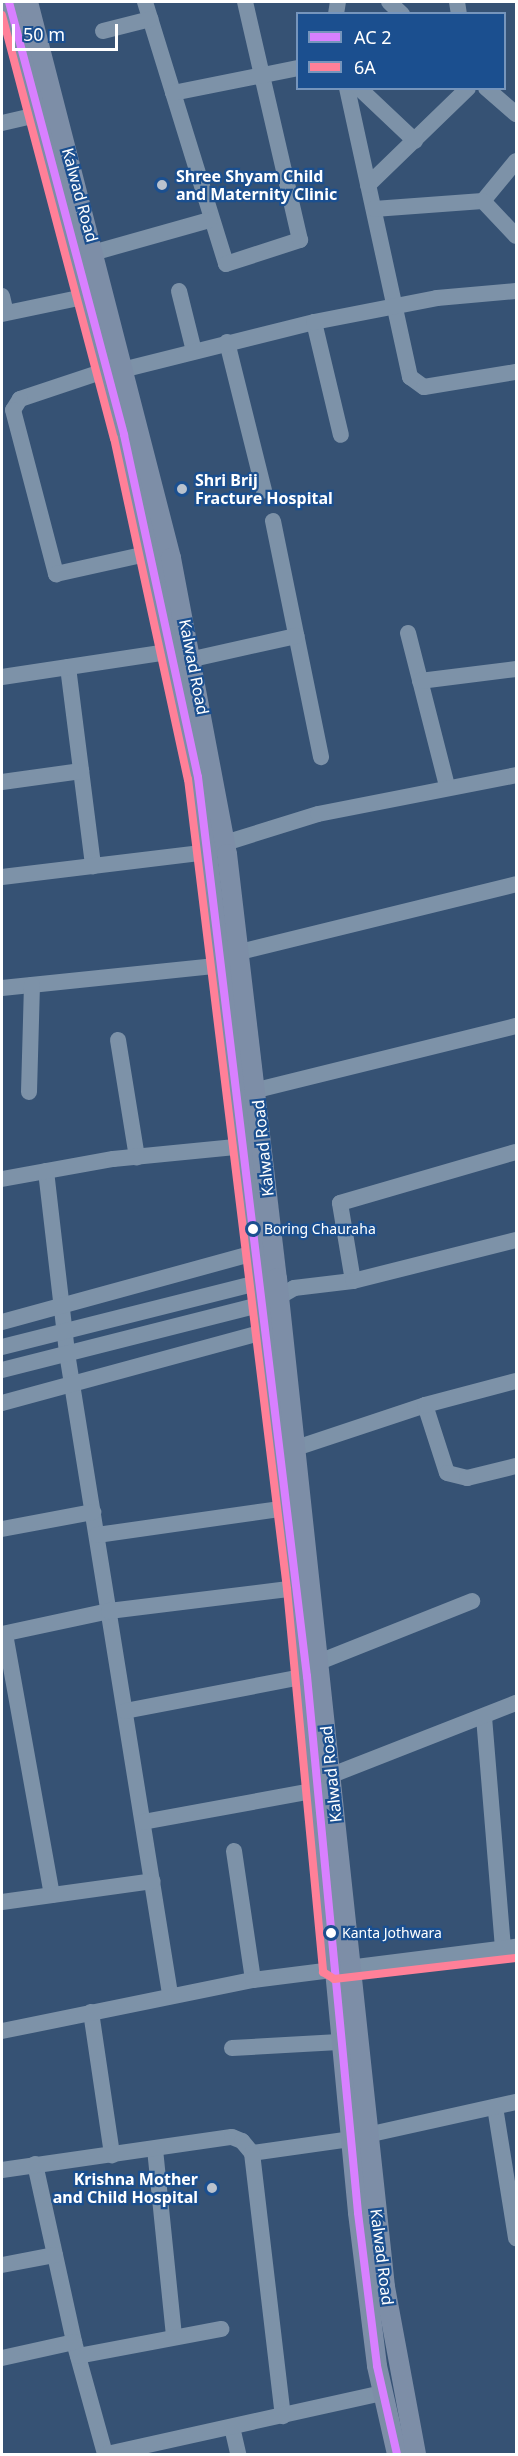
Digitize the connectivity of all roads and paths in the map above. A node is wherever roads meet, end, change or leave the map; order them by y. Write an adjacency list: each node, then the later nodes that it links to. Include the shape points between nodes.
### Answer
1 (28, 2): 24 (main road, Kalwad Road)
2 (145, 2): 5 (street)
3 (245, 2): 8 (street)
4 (8, 14): 14 (main road, Kalwad Road)
5 (150, 19): 6 (street); 13 (street)
6 (103, 31)
7 (296, 68): 8 (street)
8 (261, 73): 13 (street); 22 (street, via 300,240 224,264)
9 (347, 90): 19 (street)
10 (361, 90): 17 (street)
11 (466, 90): 17 (street)
12 (488, 90): 15 (street)
13 (173, 93): 22 (street)
14 (40, 114): 16 (street); 27 (main road, Kalwad Road)
15 (516, 114)
16 (2, 123)
17 (415, 141): 19 (street)
18 (516, 161): 20 (street)
19 (368, 185): 21 (street)
20 (483, 201): 21 (street); 23 (street)
21 (374, 209): 28 (street)
22 (210, 220): 24 (street)
23 (516, 236)
24 (96, 252): 33 (main road, Kalwad Road)
25 (179, 291): 32 (street)
26 (516, 291): 28 (street)
27 (88, 296): 29 (street); 33 (main road, Kalwad Road)
28 (396, 306): 30 (street); 34 (street, via 405,370 424,387)
29 (3, 308)
30 (314, 321): 31 (street); 36 (street)
31 (227, 342): 32 (street); 37 (street)
32 (194, 351): 33 (street)
33 (117, 370): 35 (street, via 20,399); 39 (main road, Kalwad Road); 43 (main road, Kalwad Road)
34 (516, 372)
35 (7, 409): 39 (street, via 56,574)
36 (342, 435)
37 (264, 490)
38 (273, 521): 41 (street)
39 (151, 553): 42 (main road, Kalwad Road)
40 (408, 633): 47 (street)
41 (296, 636): 43 (street); 48 (street)
42 (174, 651): 44 (street); 53 (main road, Kalwad Road)
43 (193, 659): 53 (main road, Kalwad Road)
44 (68, 667): 46 (street); 49 (street)
45 (516, 669): 47 (street)
46 (2, 677)
47 (420, 681): 52 (street)
48 (321, 757)
49 (81, 771): 51 (street); 54 (street)
50 (516, 775): 52 (street)
51 (2, 782)
52 (447, 786): 53 (street, via 318,814)
53 (217, 847): 54 (street); 57 (main road, Kalwad Road)
54 (93, 866): 55 (street)
55 (2, 877)
56 (516, 884): 57 (street)
57 (235, 960): 58 (street); 62 (main road, Kalwad Road); 64 (main road, Kalwad Road)
58 (32, 985): 59 (street); 63 (street)
59 (2, 988)
60 (516, 1026): 62 (street)
61 (118, 1040): 66 (street)
62 (256, 1090): 72 (main road, Kalwad Road)
63 (29, 1092)
64 (245, 1146): 66 (street); 70 (main road, Kalwad Road)
65 (516, 1152): 71 (street, via 340,1203)
66 (137, 1157): 67 (street)
67 (46, 1171): 68 (street); 73 (street)
68 (2, 1179)
69 (516, 1240): 71 (street)
70 (258, 1252): 72 (main road, Kalwad Road); 73 (street)
71 (353, 1281): 72 (street)
72 (275, 1290): 75 (street); 76 (main road, Kalwad Road); 78 (street); 84 (main road, Kalwad Road)
73 (62, 1306): 74 (street); 75 (street)
74 (2, 1322)
75 (65, 1331): 77 (street); 78 (street)
76 (267, 1331): 81 (street); 86 (main road, Kalwad Road)
77 (2, 1347)
78 (67, 1353): 79 (street); 81 (street)
79 (2, 1370)
80 (516, 1381): 83 (street)
81 (72, 1384): 82 (street); 87 (street)
82 (2, 1403)
83 (425, 1405): 84 (street); 85 (street, via 447,1473 467,1478)
84 (296, 1448): 94 (main road, Kalwad Road)
85 (516, 1466)
86 (286, 1508): 89 (street); 90 (main road, Kalwad Road)
87 (93, 1512): 88 (street); 89 (street)
88 (2, 1529)
89 (97, 1535): 92 (street)
90 (297, 1588): 92 (street); 94 (main road, Kalwad Road)
91 (472, 1601): 94 (street)
92 (109, 1611): 93 (street); 96 (street)
93 (3, 1634): 103 (street)
94 (313, 1669): 96 (street); 98 (main road, Kalwad Road); 99 (main road, Kalwad Road)
95 (516, 1703): 97 (street)
96 (125, 1711): 100 (street)
97 (484, 1717): 98 (street); 105 (street)
98 (332, 1775): 106 (main road, Kalwad Road)
99 (318, 1790): 100 (street); 106 (main road, Kalwad Road)
100 (143, 1822): 102 (street)
101 (234, 1851): 107 (street)
102 (153, 1881): 103 (street); 108 (street)
103 (52, 1895): 104 (street)
104 (2, 1902)
105 (510, 1948): 106 (street)
106 (342, 1968): 107 (street); 111 (main road, Kalwad Road); 115 (main road, Kalwad Road)
107 (253, 1980): 108 (street)
108 (170, 1994): 109 (street)
109 (91, 2012): 110 (street); 118 (street)
110 (2, 2031)
111 (339, 2042): 112 (street); 115 (main road, Kalwad Road)
112 (232, 2048)
113 (516, 2102): 114 (street)
114 (495, 2107): 115 (street); 121 (street)
115 (359, 2137): 117 (street); 128 (main road, Kalwad Road); 129 (main road, Kalwad Road)
116 (154, 2149): 117 (street, via 232,2137); 118 (street); 125 (street)
117 (252, 2153): 131 (street)
118 (112, 2154): 119 (street)
119 (35, 2164): 120 (street); 122 (street)
120 (2, 2170)
121 (516, 2238)
122 (55, 2255): 123 (street); 126 (street)
123 (2, 2265)
124 (220, 2329): 125 (street)
125 (174, 2337): 126 (street)
126 (76, 2349): 127 (street); 134 (street)
127 (2, 2358)
128 (397, 2364): 129 (main road); 137 (main road, Kalwad Road)
129 (377, 2366): 130 (main road, Kalwad Road)
130 (383, 2393): 131 (street); 136 (main road, Kalwad Road)
131 (283, 2416): 132 (street)
132 (232, 2427): 133 (street); 135 (street)
133 (152, 2450): 134 (street)
134 (106, 2454)
135 (238, 2454)
136 (398, 2454)
137 (416, 2454)

